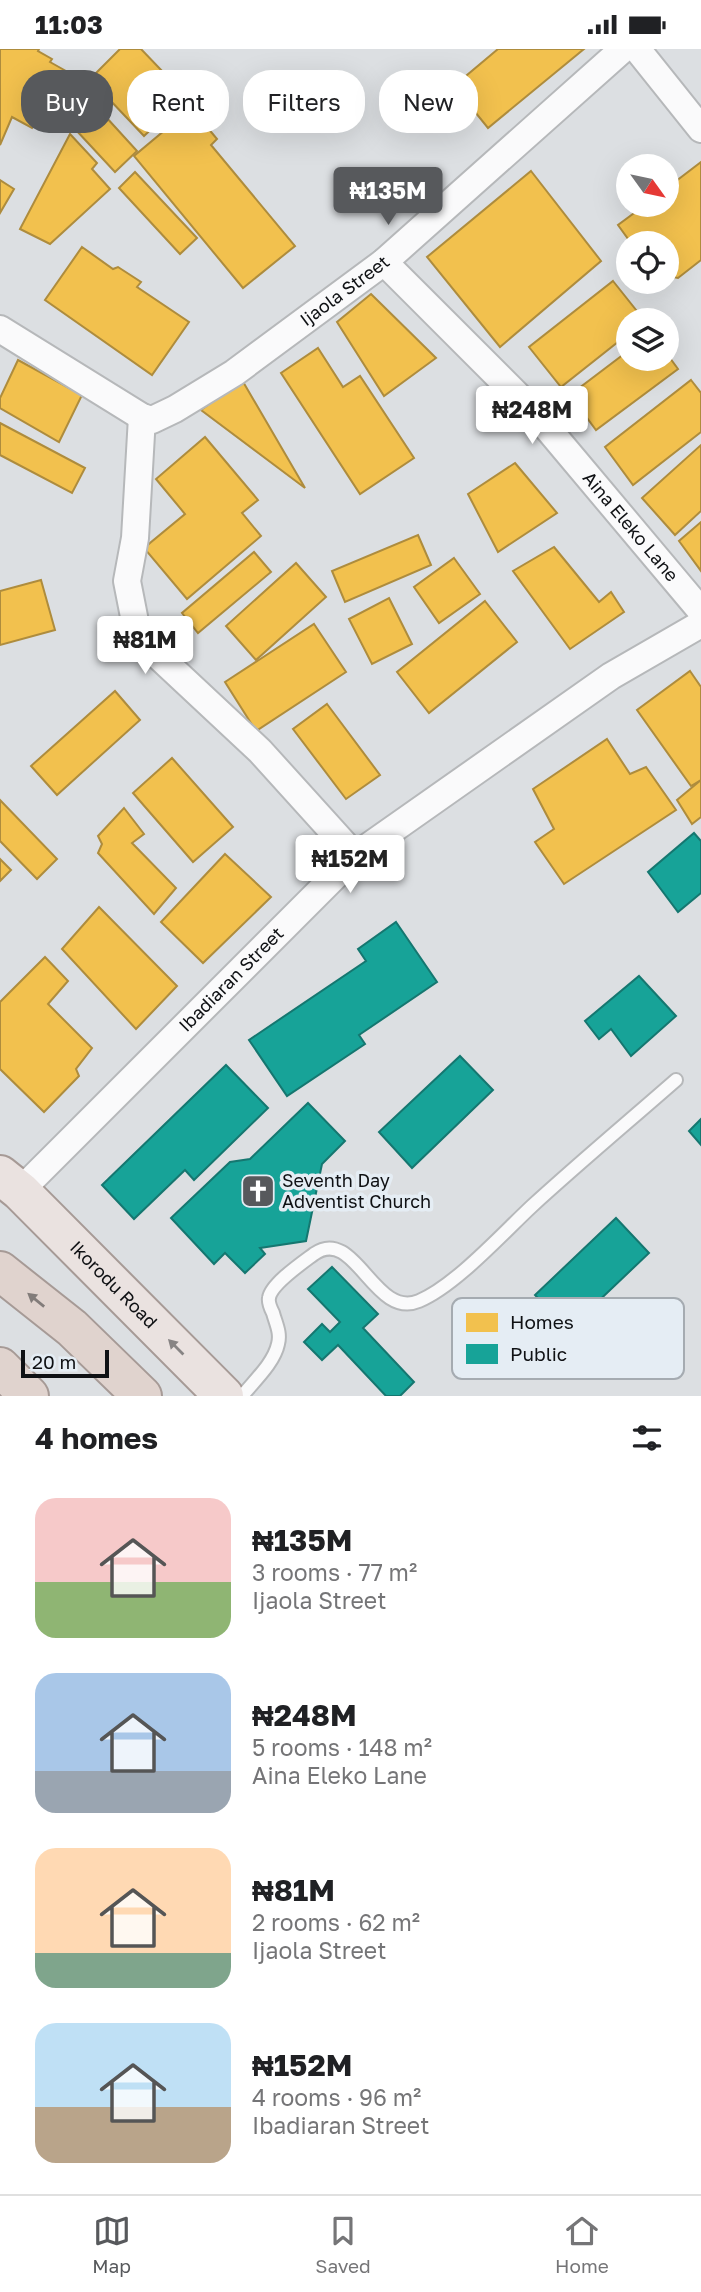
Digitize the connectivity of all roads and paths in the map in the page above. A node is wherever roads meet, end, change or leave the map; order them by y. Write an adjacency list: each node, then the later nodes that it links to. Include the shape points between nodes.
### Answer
1 (623, 49): 4 (street, Ijaola Street)
2 (637, 49): 3 (street)
3 (701, 129)
4 (384, 262): 6 (street, Ijaola Street, via 234,373 175,409 152,420); 7 (street, Aina Eleko Lane, via 533,411)
5 (0, 329): 6 (street)
6 (142, 417): 9 (street, via 135,538 127,581 138,637 260,751)
7 (701, 611)
8 (701, 624): 9 (street, Ibadiaran Street, via 611,676)
9 (355, 856): 11 (street, Ibadiaran Street)
10 (676, 1080): 17 (lane, via 439,1290 415,1303 396,1301 383,1293 338,1249 317,1252 270,1295 279,1329 278,1347)
11 (10, 1183): 16 (main road, Ikorodu Road, one-way to 11)
12 (0, 1271): 15 (highway, one-way to 12, via 72,1328)
13 (0, 1367): 14 (highway)
14 (29, 1396)
15 (142, 1396)
16 (224, 1396)
17 (242, 1396)

